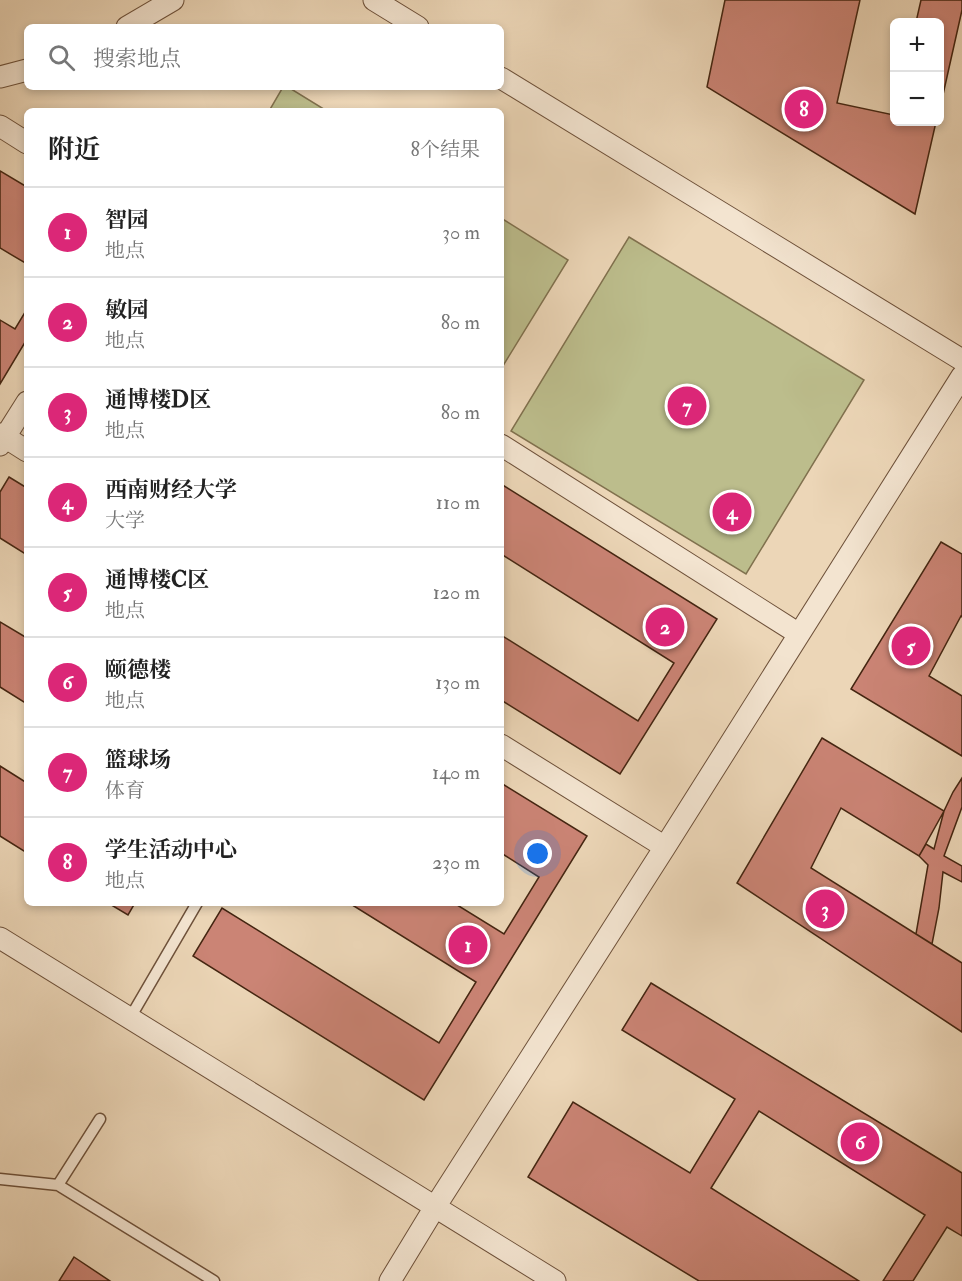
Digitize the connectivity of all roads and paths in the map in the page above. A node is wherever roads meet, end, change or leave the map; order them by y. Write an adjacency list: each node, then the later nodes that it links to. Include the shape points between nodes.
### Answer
1 (173, 0): 3 (street)
2 (374, 0): 4 (street)
3 (132, 24)
4 (413, 24)
5 (24, 71): 6 (street)
6 (0, 77)
7 (504, 80): 10 (street)
8 (0, 126): 9 (street)
9 (24, 141)
10 (962, 360)
11 (962, 376): 16 (street)
12 (24, 406): 13 (street)
13 (2, 439): 15 (street)
14 (504, 447): 16 (street)
15 (24, 450)
16 (799, 634): 18 (street)
17 (504, 747): 18 (street)
18 (665, 847): 25 (street)
19 (195, 906): 21 (lane)
20 (0, 938): 21 (street)
21 (130, 1018): 25 (street)
22 (100, 1119): 24 (lane)
23 (0, 1179): 24 (lane)
24 (58, 1185): 26 (lane)
25 (435, 1207): 27 (street); 28 (street)
26 (214, 1281)
27 (390, 1281)
28 (555, 1281)

